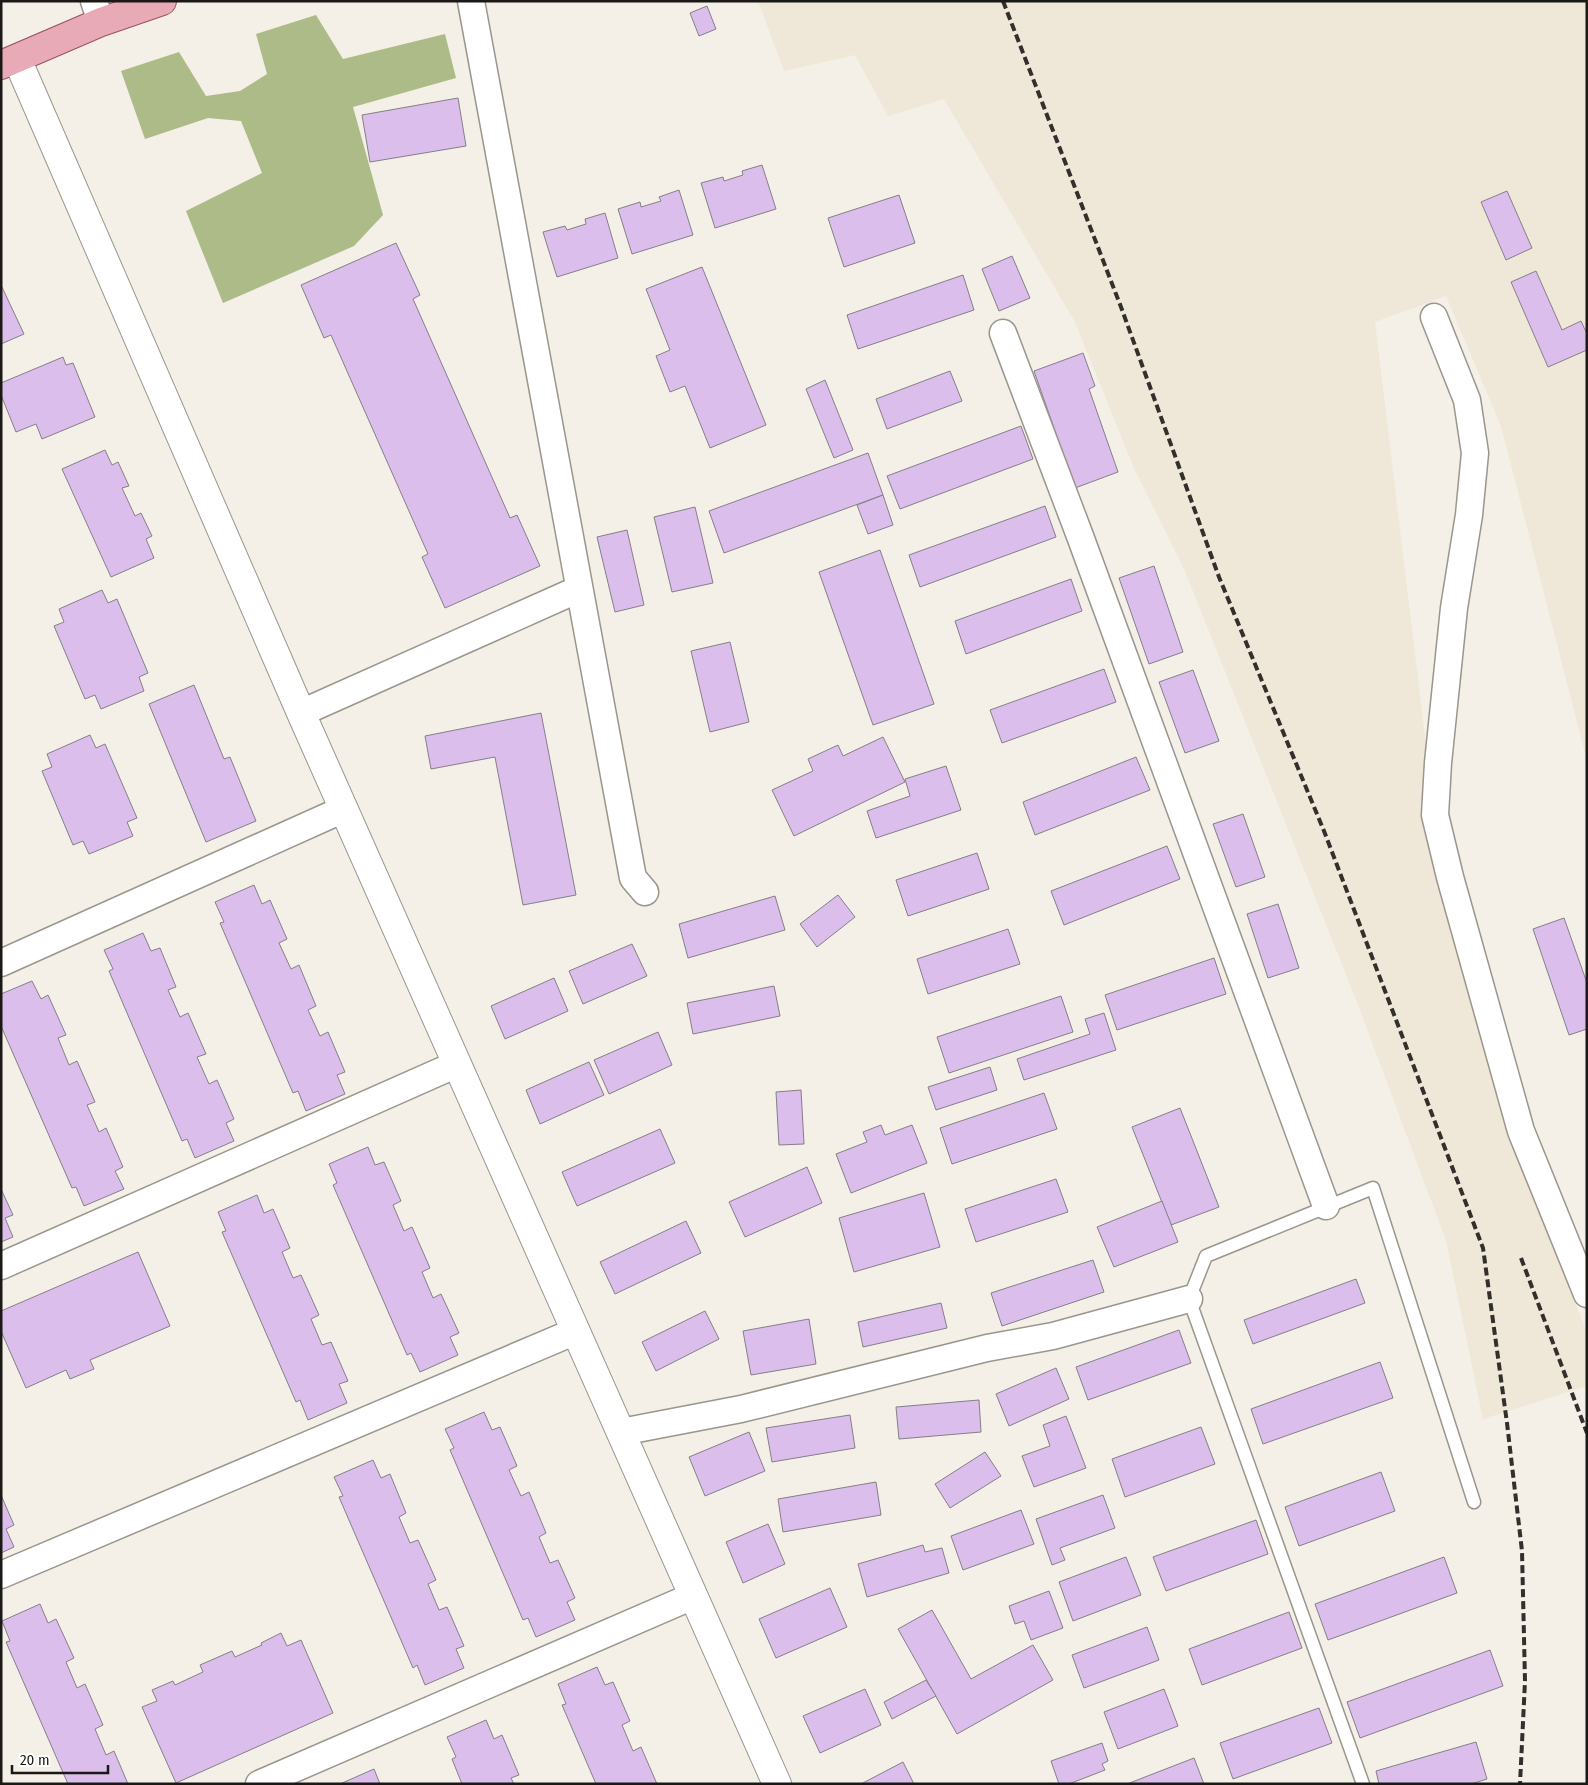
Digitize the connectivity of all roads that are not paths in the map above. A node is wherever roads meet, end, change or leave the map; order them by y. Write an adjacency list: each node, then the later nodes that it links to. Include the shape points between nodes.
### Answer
1 (162, 1): 3 (main road)
2 (471, 1): 7 (street)
3 (98, 11): 4 (main road)
4 (9, 62): 8 (street)
5 (1434, 317): 15 (street, via 1467,400 1475,453 1454,608 1435,815 1521,1131)
6 (1003, 333): 13 (street)
7 (580, 589): 8 (street); 10 (street, via 633,878)
8 (301, 713): 9 (street)
9 (344, 809): 11 (street); 12 (street)
10 (645, 892)
11 (1, 964)
12 (457, 1064): 14 (street); 17 (street)
13 (1326, 1206): 16 (lane, via 1206,1256); 19 (lane, via 1373,1188)
14 (1, 1266)
15 (1587, 1294)
16 (1189, 1300): 18 (street, via 1053,1336 987,1348 741,1409); 24 (lane)
17 (576, 1331): 18 (street); 20 (street)
18 (620, 1432): 21 (street)
19 (1474, 1502)
20 (1, 1575)
21 (694, 1596): 22 (street); 23 (street)
22 (259, 1784)
23 (777, 1784)
24 (1363, 1784)

